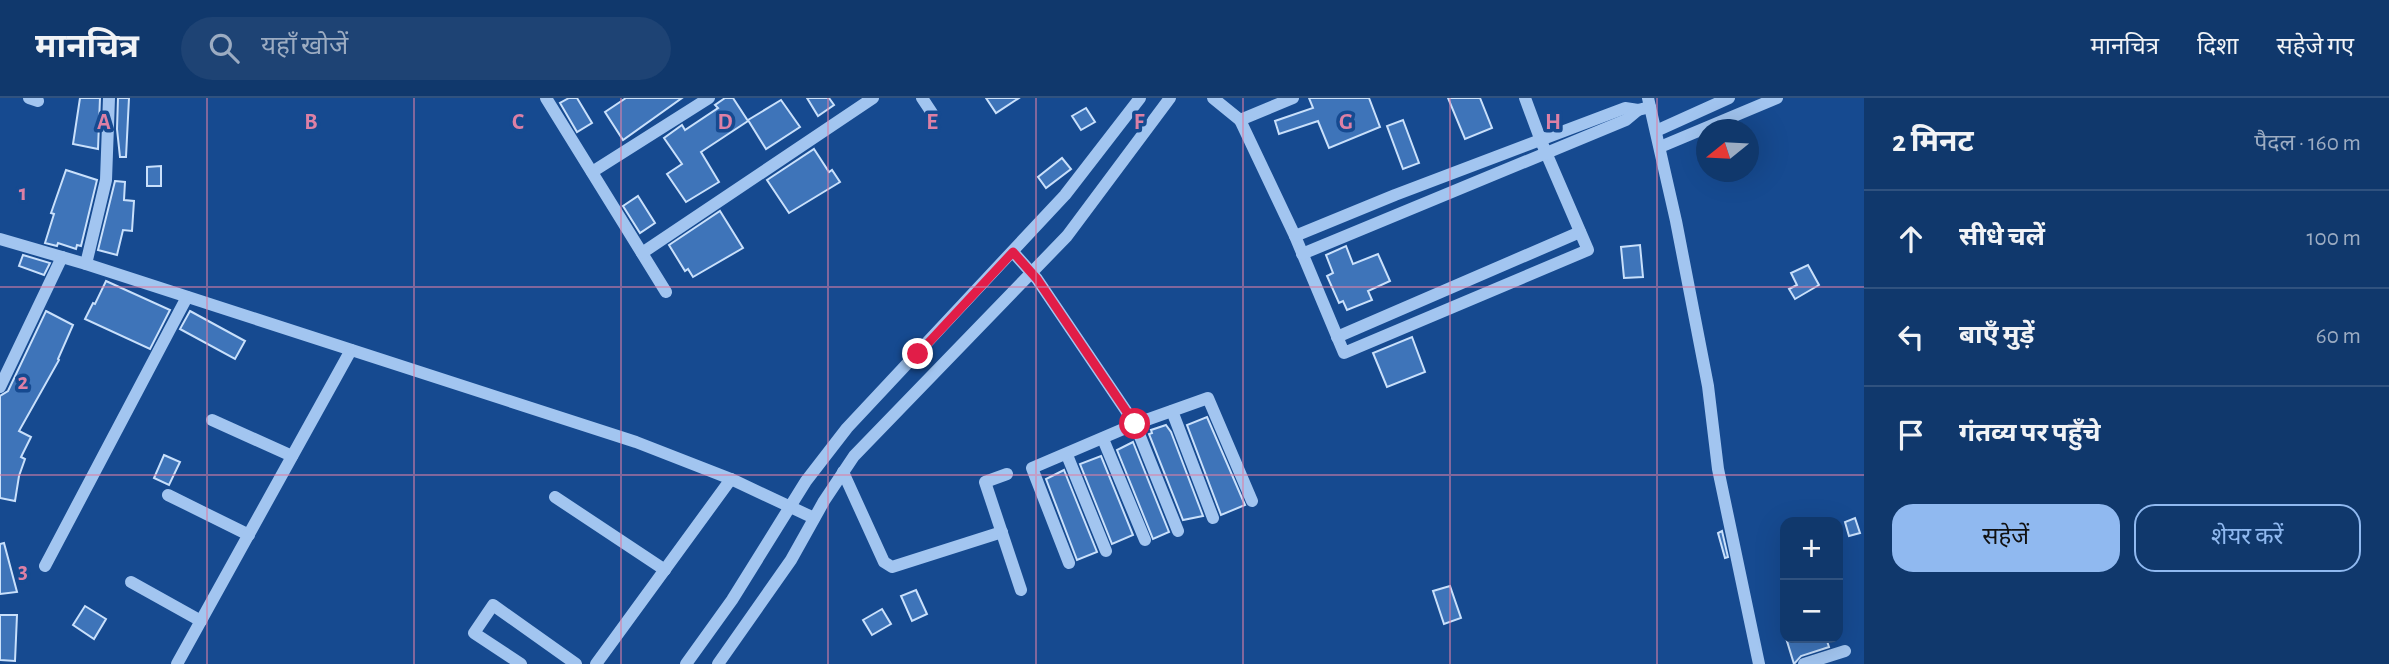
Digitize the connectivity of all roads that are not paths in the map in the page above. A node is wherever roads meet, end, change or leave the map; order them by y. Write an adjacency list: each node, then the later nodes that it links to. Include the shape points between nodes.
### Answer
1 (109, 98): 27 (street, via 106,180)
2 (709, 98): 19 (street)
3 (873, 98): 24 (street)
4 (922, 98): 14 (street)
5 (1140, 98): 23 (street, via 1065,195)
6 (1170, 98): 28 (street, via 1087,211)
7 (1213, 98): 15 (street)
8 (1293, 98): 15 (street)
9 (1525, 98): 17 (street)
10 (1729, 98): 16 (street)
11 (1777, 98): 18 (street)
12 (547, 99): 19 (street)
13 (1645, 105): 16 (street); 17 (street, via 1625,108)
14 (932, 113)
15 (1240, 120): 21 (street)
16 (1656, 131): 18 (street)
17 (1544, 147): 20 (street); 21 (street, via 1395,195); 25 (street)
18 (1660, 148): 67 (street, via 1707,386 1718,469)
19 (592, 172): 24 (street)
20 (1580, 232): 31 (street); 31 (street, via 1588,250 1344,354)
21 (1295, 236): 25 (street)
22 (0, 239): 26 (street)
23 (1013, 252): 28 (street); 46 (street, via 847,428)
24 (642, 253): 29 (street)
25 (1302, 254): 31 (street)
26 (62, 257): 27 (street); 33 (street)
27 (86, 264): 30 (street)
28 (1032, 274): 36 (street); 40 (street)
29 (666, 292)
30 (187, 297): 32 (street); 55 (street)
31 (1337, 337)
32 (351, 350): 39 (street); 42 (street, via 636,442)
33 (0, 387)
34 (1172, 411): 36 (street); 45 (street, via 1208,398); 48 (street)
35 (212, 420): 39 (street)
36 (1135, 424): 37 (street); 49 (street)
37 (1103, 439): 38 (street); 52 (street)
38 (1067, 455): 53 (street); 54 (street, via 1032,468)
39 (292, 456): 51 (street)
40 (843, 472): 47 (street); 50 (street, via 884,562 892,567)
41 (1007, 474): 50 (street, via 985,482)
42 (731, 479): 46 (street); 56 (street)
43 (168, 495): 51 (street)
44 (555, 497): 56 (street)
45 (1252, 501)
46 (791, 506): 47 (street); 65 (street)
47 (814, 518): 66 (street, via 791,560)
48 (1213, 518)
49 (1178, 531)
50 (1002, 532): 58 (street)
51 (249, 535): 59 (street)
52 (1145, 540)
53 (1106, 551)
54 (1069, 564)
55 (45, 566)
56 (665, 570): 64 (street)
57 (131, 582): 59 (street)
58 (1021, 590)
59 (201, 621): 61 (street)
60 (1845, 651): 68 (street)
61 (177, 664)
62 (521, 664): 63 (street, via 474,634 493,605)
63 (576, 664)
64 (596, 664)
65 (686, 664)
66 (718, 664)
67 (1759, 664)
68 (1804, 664)

